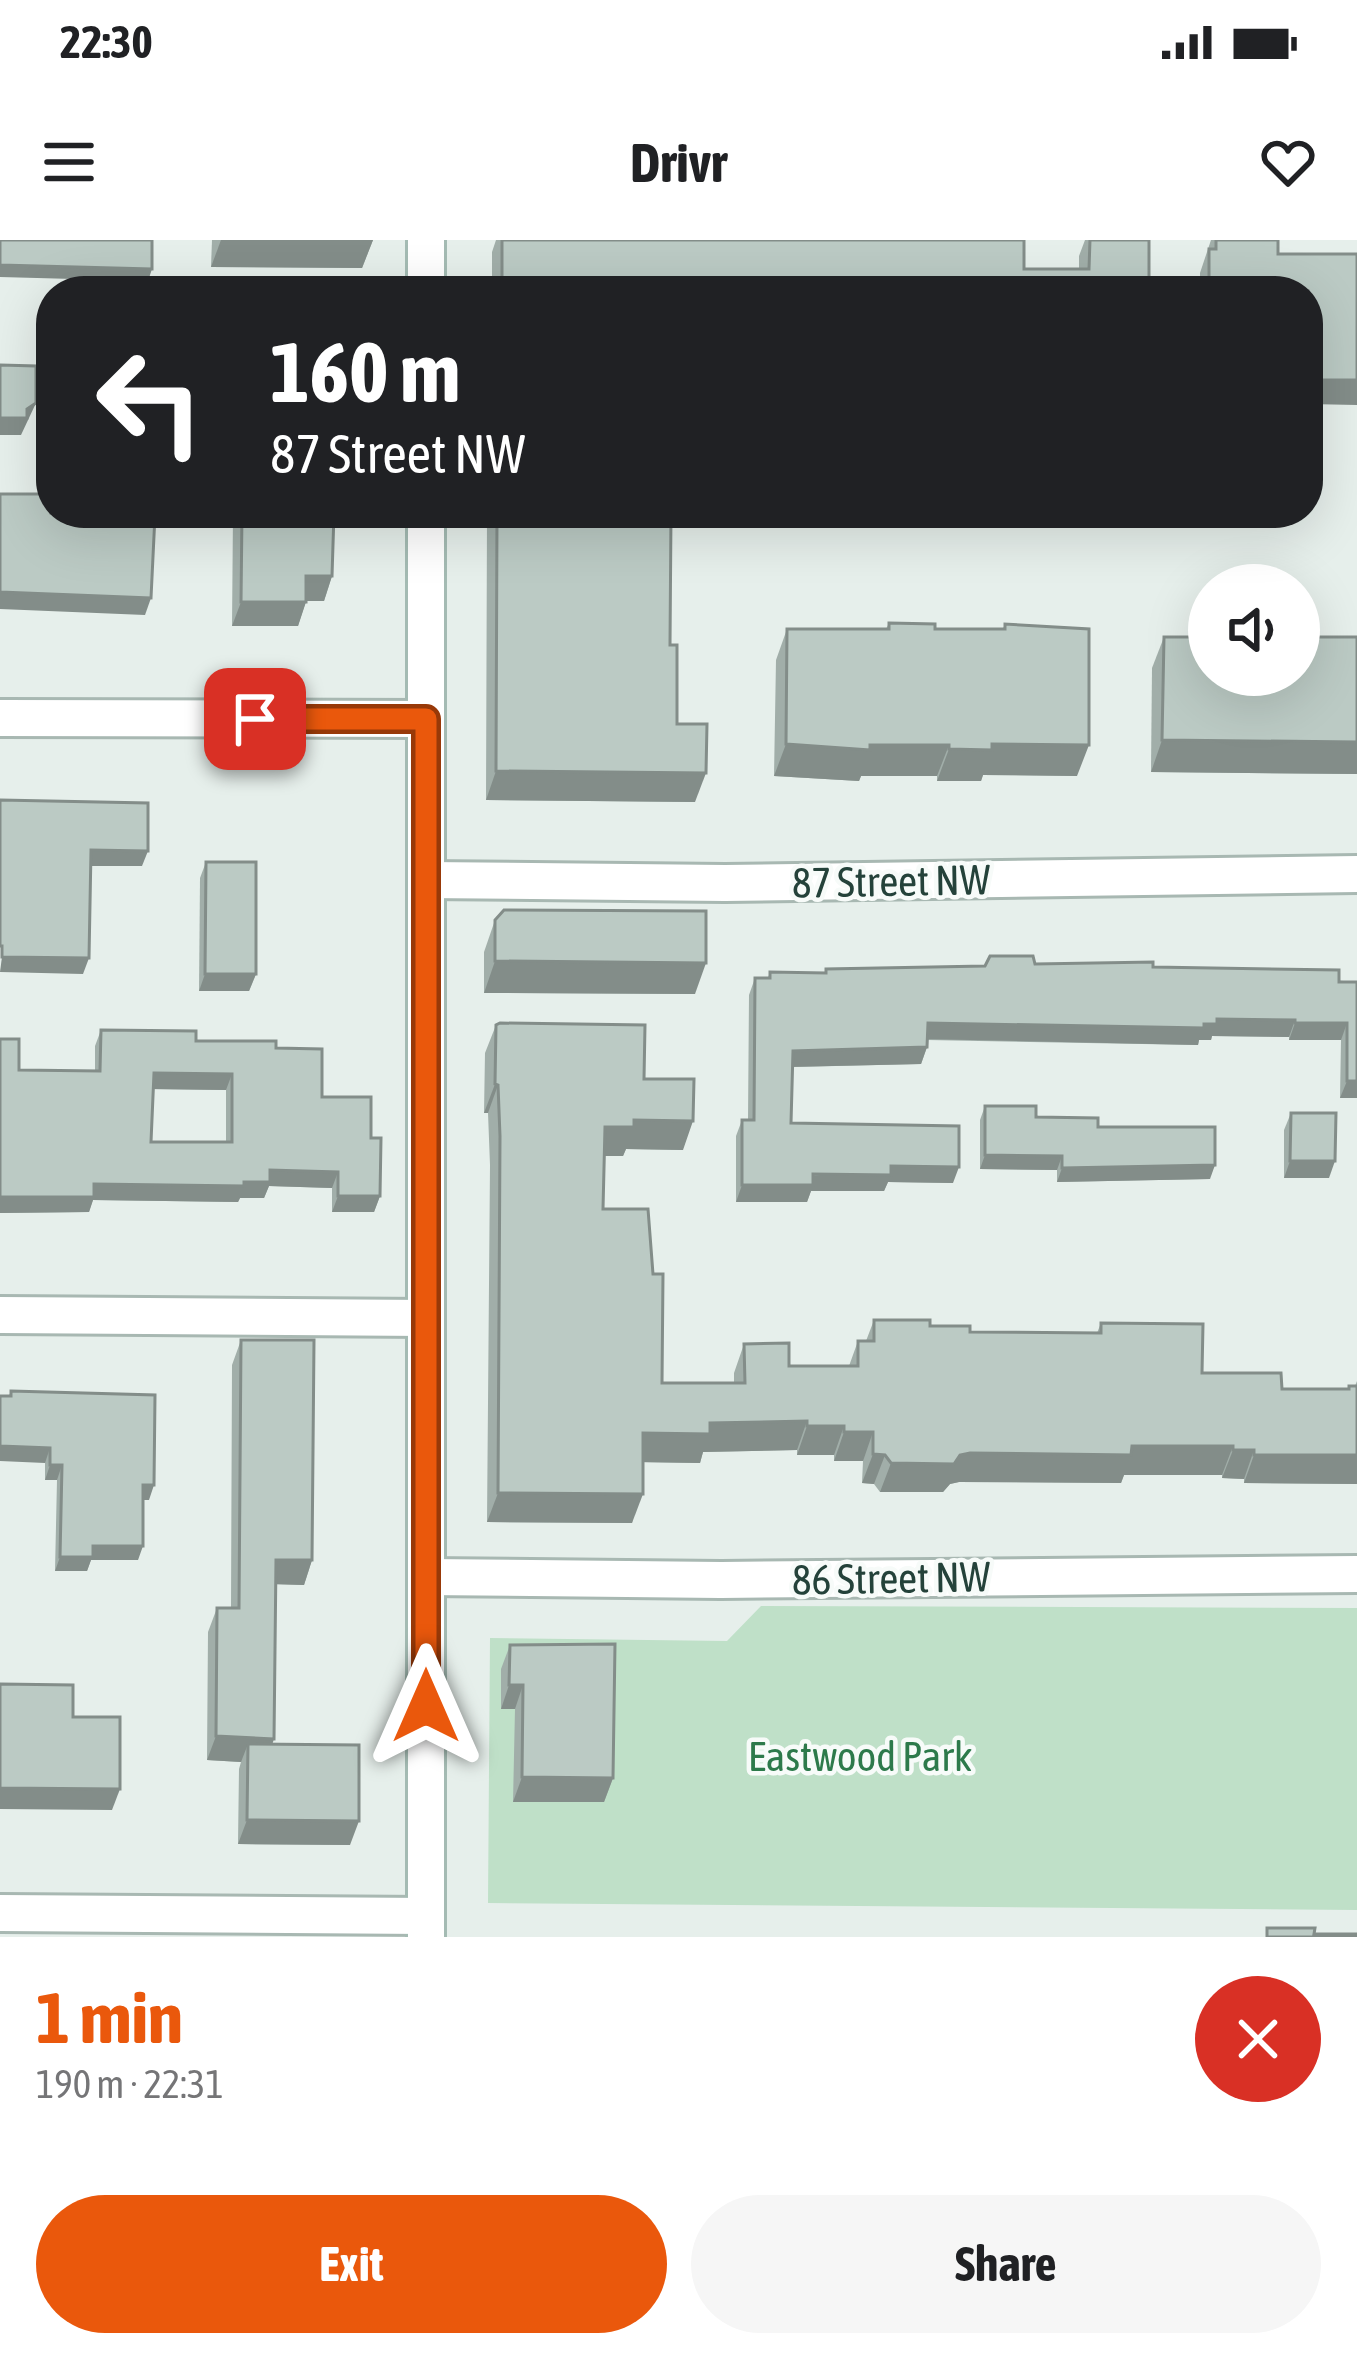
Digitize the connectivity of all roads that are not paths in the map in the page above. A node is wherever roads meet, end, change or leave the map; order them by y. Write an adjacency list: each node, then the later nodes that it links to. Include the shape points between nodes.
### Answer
1 (426, 240): 2 (street)
2 (426, 276)
3 (426, 528): 5 (street)
4 (0, 718): 5 (street)
5 (426, 719): 7 (street)
6 (1357, 874): 7 (street, 87 Street NW)
7 (426, 880): 9 (street)
8 (0, 1315): 9 (street)
9 (426, 1318): 11 (street)
10 (1357, 1574): 11 (street, 86 Street NW)
11 (426, 1577): 13 (street)
12 (0, 1912): 13 (street)
13 (426, 1927)

